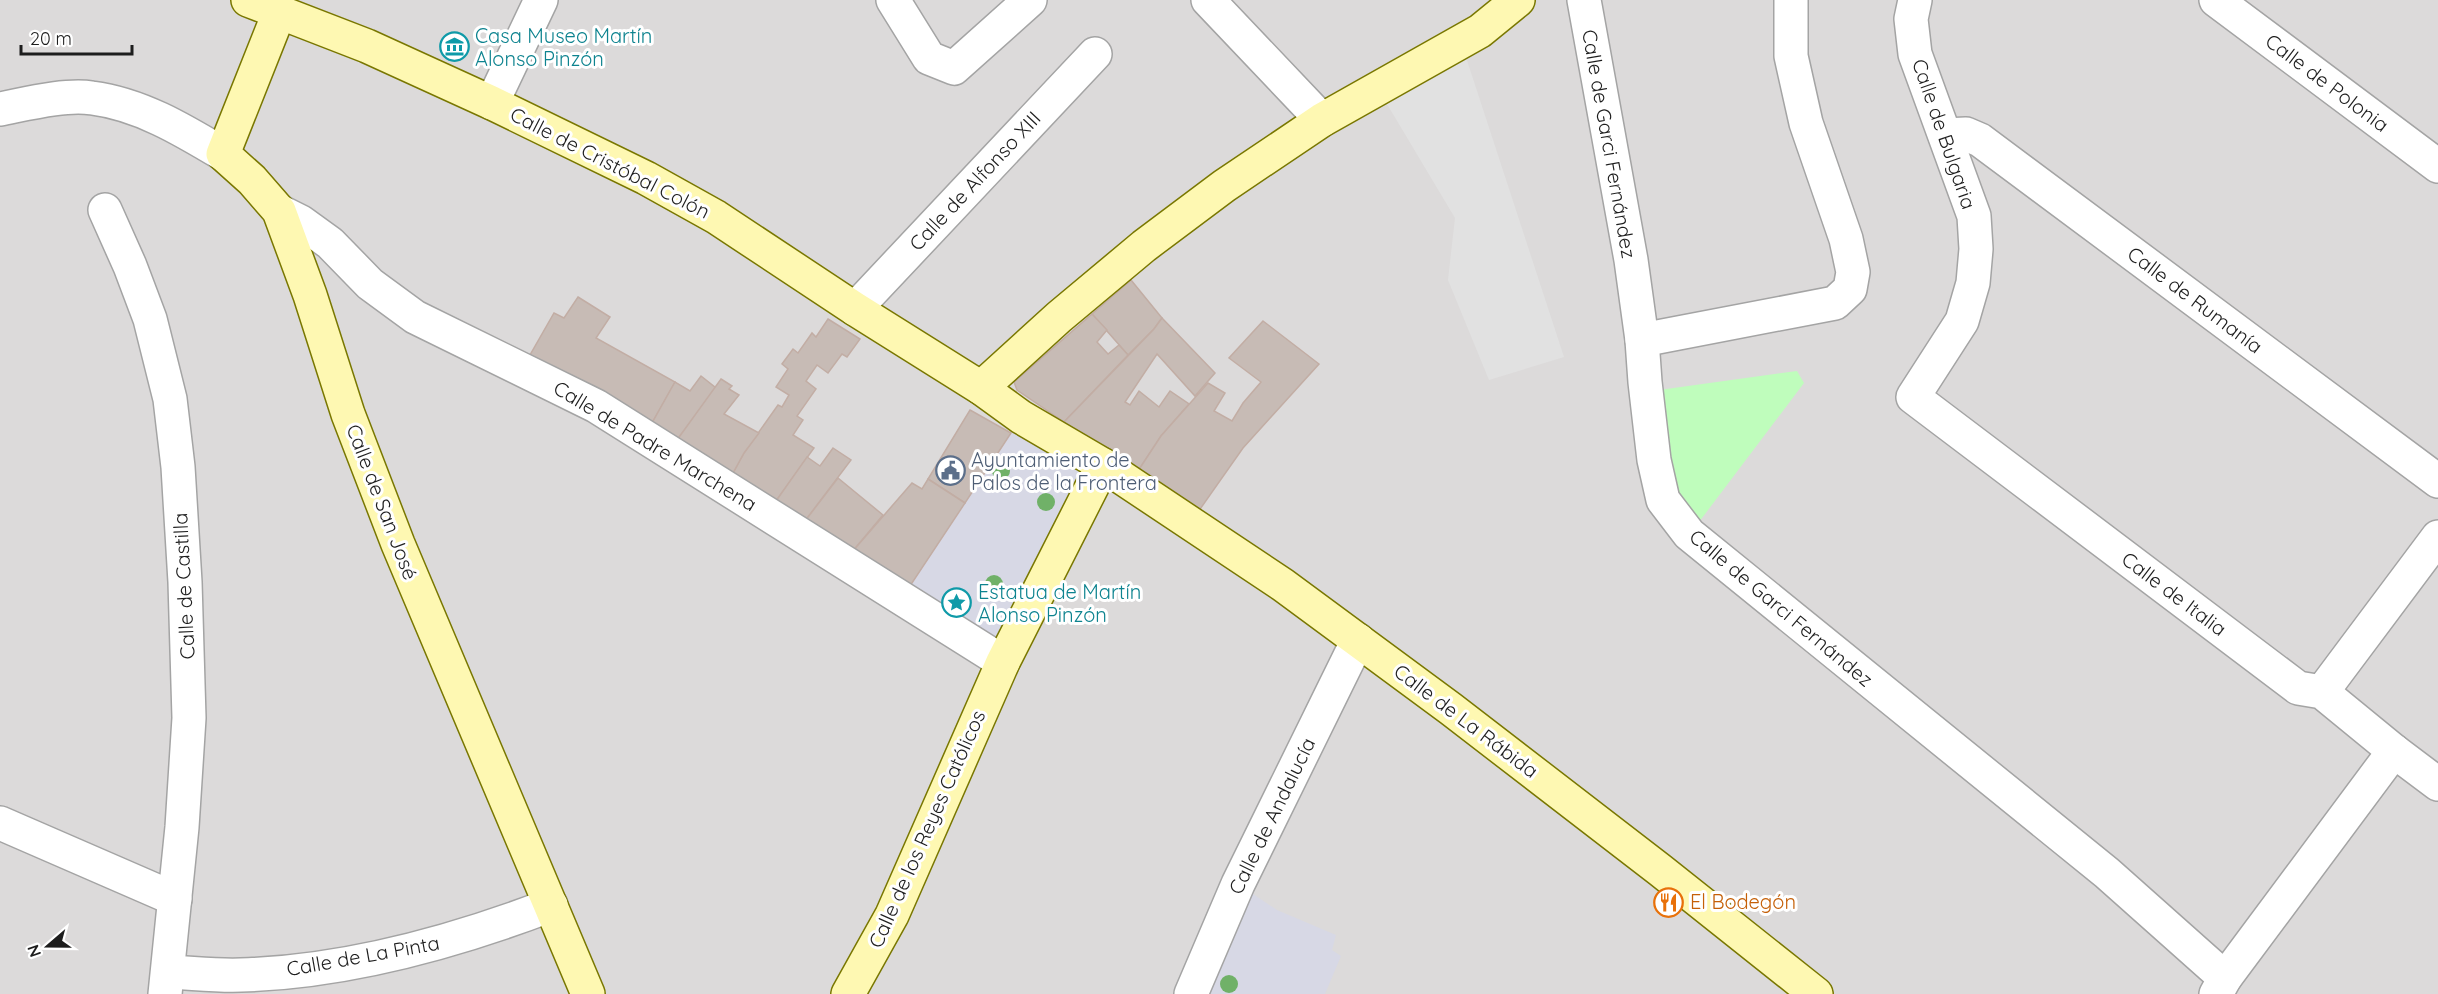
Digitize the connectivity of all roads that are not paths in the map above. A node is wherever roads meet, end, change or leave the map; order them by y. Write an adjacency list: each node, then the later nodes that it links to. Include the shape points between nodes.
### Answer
1 (248, 0): 11 (street, Calle de Cristóbal Colón)
2 (541, 0): 13 (street)
3 (893, 0): 4 (street, via 929,58 954,68)
4 (1030, 0)
5 (1518, 0): 15 (street, via 1480,31)
6 (1584, 0): 22 (street, Calle de Garci Fernández)
7 (1791, 0): 22 (street, via 1791,56 1806,123 1846,239 1853,272 1850,289 1834,303)
8 (1915, 0): 16 (street, Calle de Bulgaria, via 1911,20 1915,54)
9 (2216, 0): 18 (street, Calle de Polonia)
10 (1224, 6): 15 (street)
11 (279, 13): 13 (street, Calle de Cristóbal Colón, via 367,46); 17 (street)
12 (1095, 54): 21 (street, Calle de Alfonso XIII)
13 (492, 103): 21 (street, Calle de Cristóbal Colón, via 717,217)
14 (0, 109): 17 (street, Calle de San José, via 90,97 129,107 178,128)
15 (1322, 120): 23 (street, via 1144,246)
16 (1945, 135): 24 (street, Calle de Bulgaria, via 1974,216 1973,283 1962,321); 26 (street, Calle de Rumanía, via 1966,134 1980,140)
17 (223, 154): 20 (street, Calle de San José)
18 (2438, 166)
19 (105, 210): 34 (street, Calle de Castilla, via 150,319 170,399 178,466 189,718)
20 (279, 212): 29 (street, Calle de Padre Marchena, via 330,243 370,285 415,317 596,406); 35 (street, Calle de San José, via 348,414 398,544)
21 (855, 309): 23 (street, Calle de Cristóbal Colón)
22 (1642, 340): 37 (street, Calle de Garci Fernández, via 1654,460 1663,500 1689,534 2107,873)
23 (981, 388): 25 (street, Calle de Cristóbal Colón, via 1021,417)
24 (1913, 396): 30 (street, Calle de Italia, via 2298,688)
25 (1103, 465): 28 (street, Calle de La Rábida); 29 (street, Calle de los Reyes Católicos)
26 (2438, 481)
27 (2438, 537): 30 (street)
28 (1358, 640): 40 (street, Calle de Andalucía, via 1238,885); 41 (street, Calle de La Rábida)
29 (1003, 662): 39 (street, Calle de los Reyes Católicos, via 909,879)
30 (2322, 692): 31 (street, Calle de Italia)
31 (2394, 751): 32 (street, Calle de Italia); 37 (street)
32 (2438, 784)
33 (0, 823): 34 (street)
34 (175, 899): 36 (street, Calle de Castilla)
35 (551, 905): 36 (street, Calle de La Pinta, via 400,953 332,965); 38 (street, Calle de San José)
36 (167, 983)
37 (2220, 986)
38 (588, 994)
39 (848, 994)
40 (1191, 994)
41 (1816, 994)

